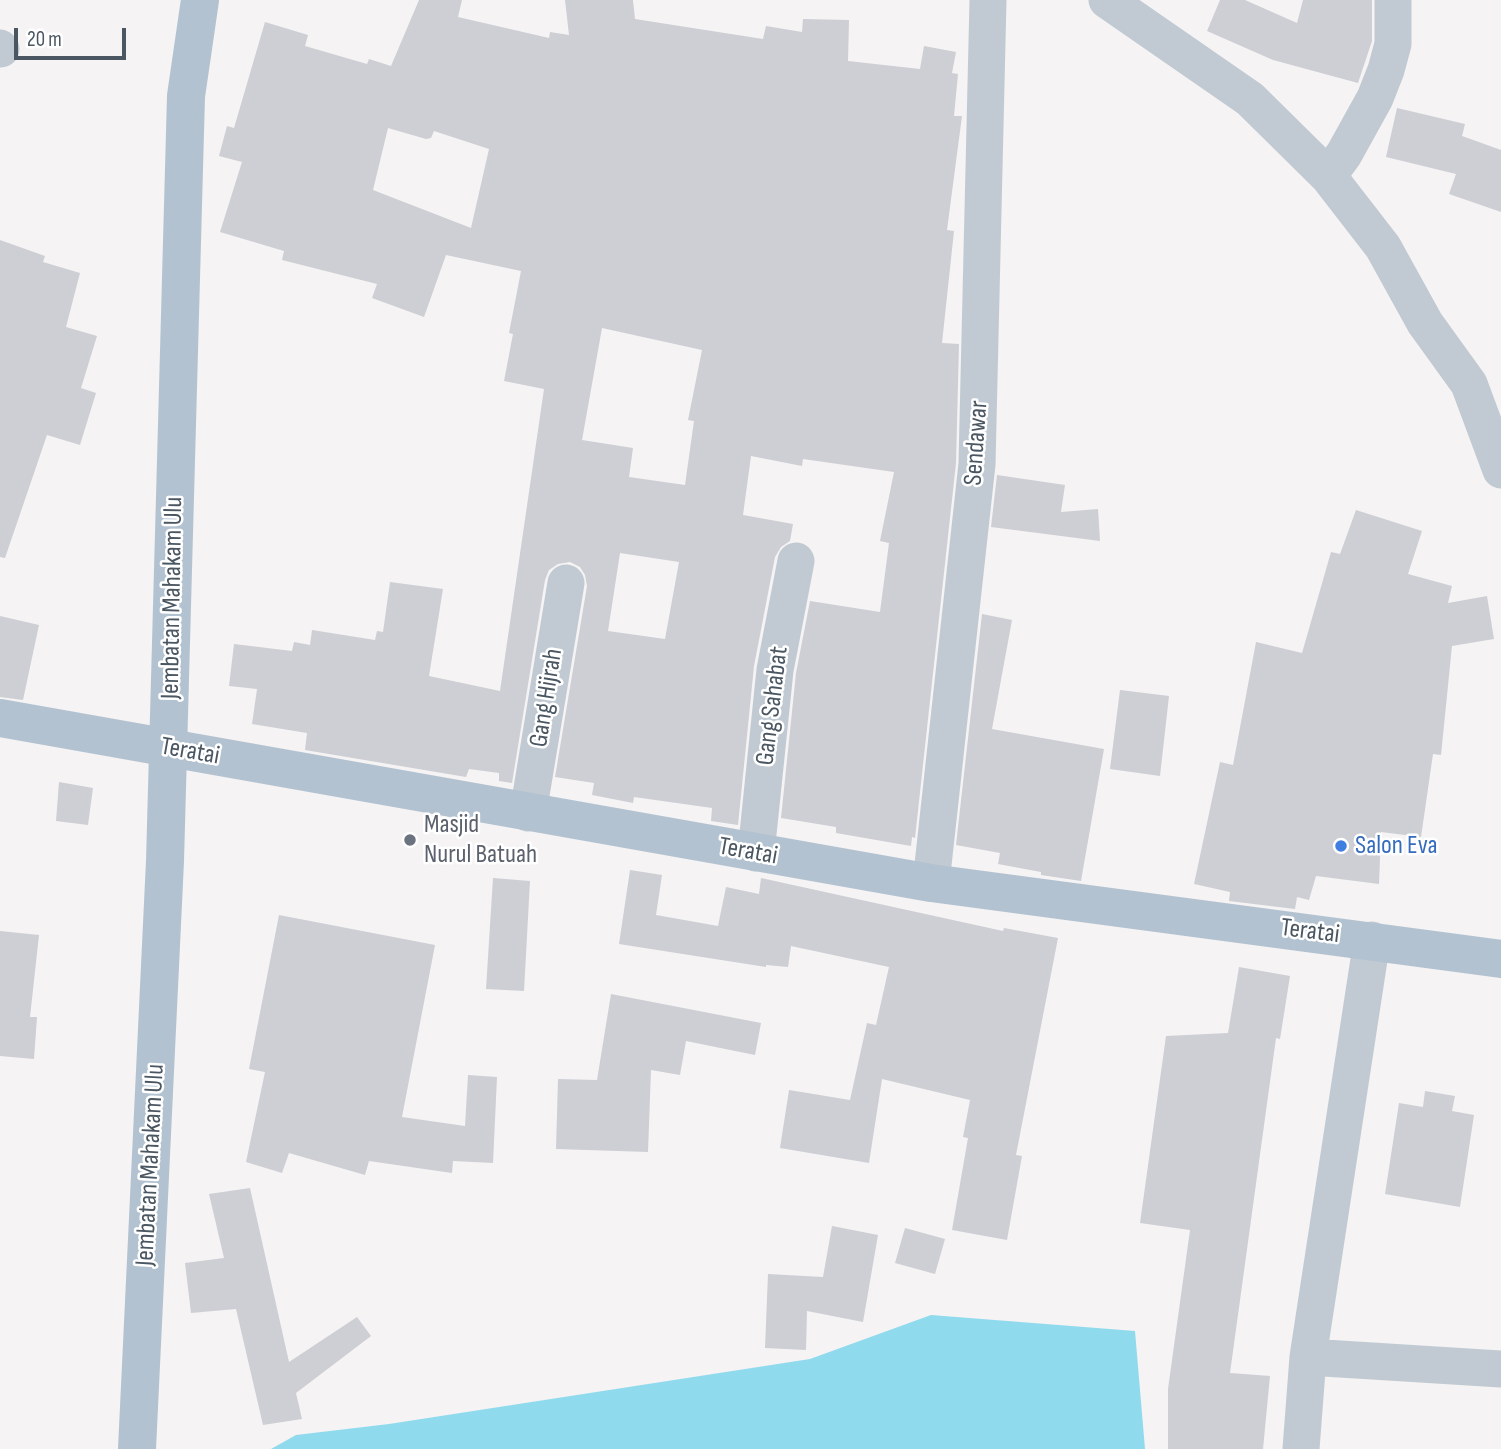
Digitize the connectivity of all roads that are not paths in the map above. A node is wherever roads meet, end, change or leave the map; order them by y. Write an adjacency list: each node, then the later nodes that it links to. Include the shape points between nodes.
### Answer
1 (200, 0): 17 (main road, Jembatan Mahakam Ulu, bridge, via 186,96 166,848)
2 (988, 0): 12 (street, Sendawar, via 977,464)
3 (1393, 0): 5 (street, via 1393,44 1375,98 1345,155)
4 (1122, 5): 5 (street, via 1251,99)
5 (1328, 176): 6 (street, via 1383,247 1425,323 1469,384)
6 (1501, 470)
7 (796, 561): 11 (street, Gang Sahabat, via 775,670)
8 (566, 583): 10 (street, Gang Hijrah)
9 (0, 718): 10 (main road, Teratai)
10 (528, 813): 11 (main road, Teratai)
11 (757, 853): 12 (main road, Teratai)
12 (931, 883): 13 (main road, Teratai)
13 (1372, 940): 14 (main road, Teratai); 15 (street)
14 (1501, 958)
15 (1308, 1357): 16 (street); 18 (street)
16 (1501, 1369)
17 (137, 1449)
18 (1301, 1449)

